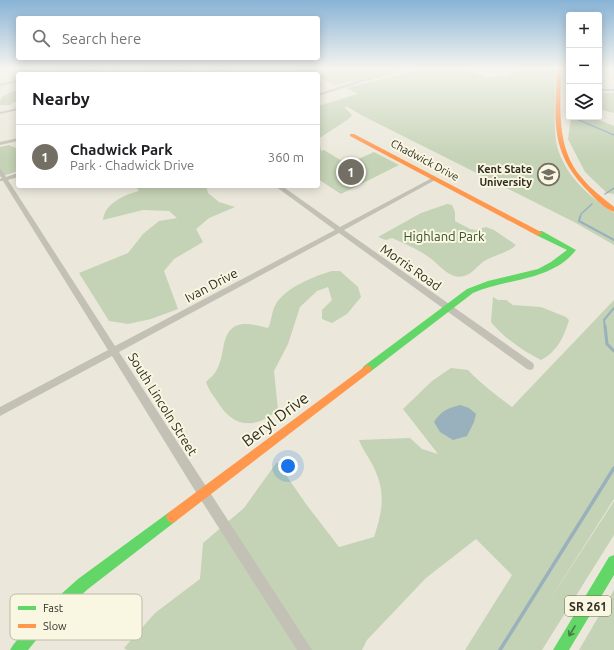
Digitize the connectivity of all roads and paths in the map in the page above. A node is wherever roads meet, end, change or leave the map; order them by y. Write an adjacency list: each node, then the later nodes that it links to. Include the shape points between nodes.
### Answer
1 (559, 98): 11 (street, via 559,130 569,166 585,185)
2 (16, 109): 3 (street)
3 (0, 113)
4 (352, 135): 9 (street, Chadwick Drive)
5 (16, 140): 6 (street)
6 (0, 144)
7 (16, 175): 8 (street)
8 (2, 177): 15 (street, South Lincoln Street)
9 (434, 179): 12 (street, Ivan Drive); 13 (street, Chadwick Drive)
10 (281, 188): 12 (street, Morris Road)
11 (614, 210)
12 (338, 230): 14 (street, Morris Road); 15 (street, Ivan Drive)
13 (572, 250): 14 (street, Beryl Drive, via 542,270 476,287)
14 (448, 308): 16 (street, Morris Road); 18 (street, Beryl Drive)
15 (114, 352): 17 (street, Ivan Drive); 18 (street, South Lincoln Street)
16 (530, 366)
17 (0, 412)
18 (203, 493): 20 (street, Beryl Drive); 23 (street, South Lincoln Street)
19 (614, 562): 24 (street, SR 261, one-way to 24)
20 (72, 594)
21 (26, 640): 22 (street, Beryl Drive)
22 (18, 650)
23 (305, 650)
24 (561, 650)

